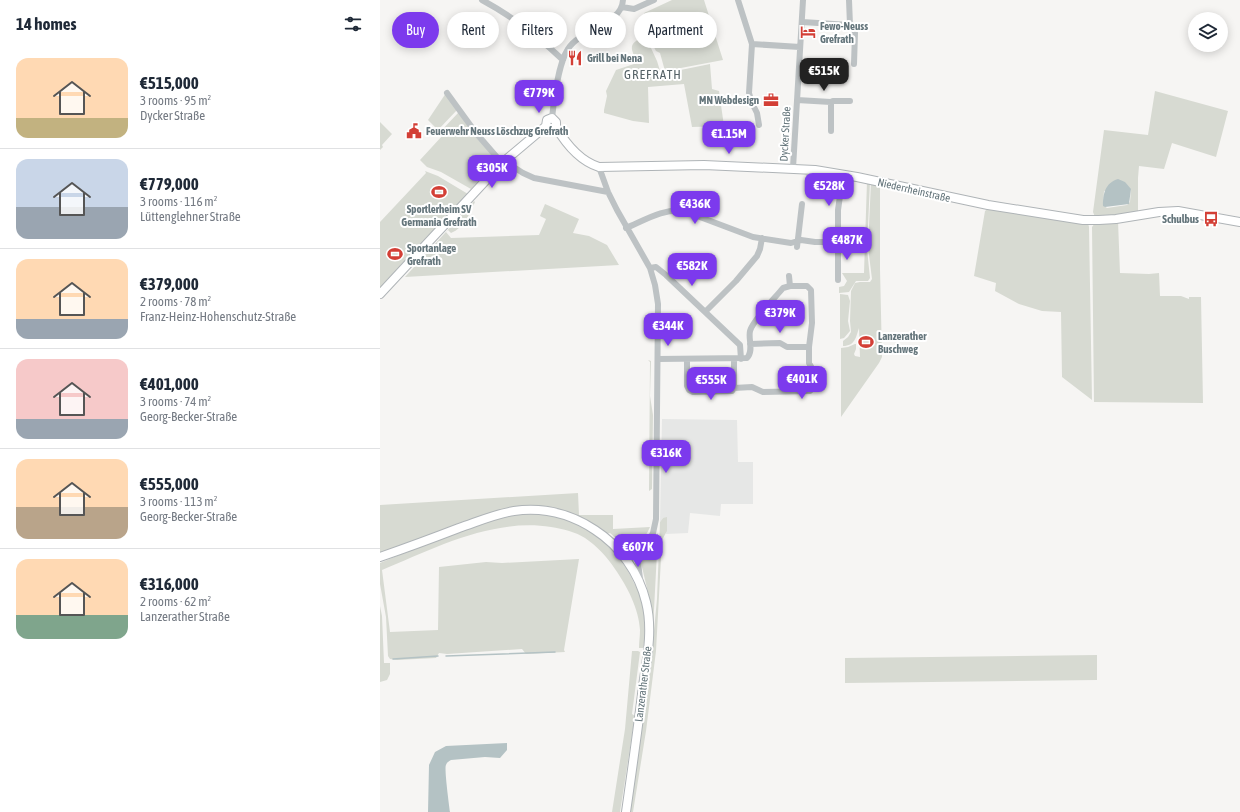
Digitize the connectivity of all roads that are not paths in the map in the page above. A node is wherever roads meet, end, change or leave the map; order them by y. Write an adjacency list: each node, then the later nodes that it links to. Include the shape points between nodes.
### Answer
1 (482, 0): 12 (street, via 531,31)
2 (623, 0): 7 (street)
3 (654, 0): 7 (street, via 634,9)
4 (738, 0): 10 (street)
5 (803, 0): 8 (street, Dycker Straße)
6 (849, 0): 9 (street)
7 (622, 7): 12 (street, via 616,16 572,44)
8 (802, 22): 9 (street); 11 (street, Dycker Straße)
9 (850, 25): 13 (street, via 855,32)
10 (752, 44): 11 (street); 19 (street, via 749,93)
11 (800, 47): 15 (street, Dycker Straße)
12 (563, 60): 18 (street)
13 (854, 64)
14 (447, 93): 23 (street, via 476,133)
15 (797, 100): 17 (street, Dycker Straße); 25 (street, Dycker Straße)
16 (850, 101): 17 (street, Dycker Straße)
17 (831, 102): 22 (street)
18 (552, 118): 20 (main road, via 547,120); 21 (main road, via 556,122)
19 (759, 125)
20 (546, 126): 21 (main road, via 550,130); 23 (main road)
21 (556, 127): 24 (main road, Niederrheinstraße, via 578,156)
22 (831, 131)
23 (503, 162): 27 (street, via 534,178); 38 (main road)
24 (599, 167): 25 (main road, Niederrheinstraße, via 696,164); 27 (street)
25 (793, 168): 26 (main road, Niederrheinstraße)
26 (843, 175): 29 (main road, Niederrheinstraße, via 967,201 1083,220 1116,219 1178,211); 32 (street, via 838,210)
27 (608, 192): 30 (street)
28 (802, 204): 33 (street)
29 (1240, 222)
30 (626, 228): 31 (street, via 663,212 678,210); 34 (street)
31 (762, 238): 33 (street); 39 (street, via 757,256)
32 (838, 242): 33 (street); 36 (street)
33 (797, 244)
34 (650, 268): 39 (street, via 658,268); 43 (street, via 658,304)
35 (789, 276): 37 (street)
36 (838, 280)
37 (790, 286): 40 (street, via 783,288 754,323 750,330); 41 (street, via 807,286 811,290 812,323)
38 (380, 294)
39 (705, 312): 42 (street, via 740,345)
40 (750, 344): 41 (street, via 780,343 787,347); 42 (street, via 749,357)
41 (809, 347): 46 (street, via 809,363 814,372 812,390 763,392 752,387)
42 (741, 358): 45 (street)
43 (658, 359): 44 (street); 47 (street, via 656,519)
44 (687, 359): 45 (street); 46 (street, via 688,386 691,391 730,391)
45 (734, 359): 46 (street)
46 (734, 388)
47 (649, 543): 48 (street); 50 (street, via 628,556)
48 (643, 553): 50 (street, via 634,559); 51 (street, via 638,566)
49 (380, 558): 50 (main road, Lanzerather Straße, via 498,515 536,510 563,514 582,522 605,538)
50 (626, 560): 51 (main road, Lanzerather Straße)
51 (643, 591): 52 (main road, Lanzerather Straße, via 649,635)
52 (626, 812)

